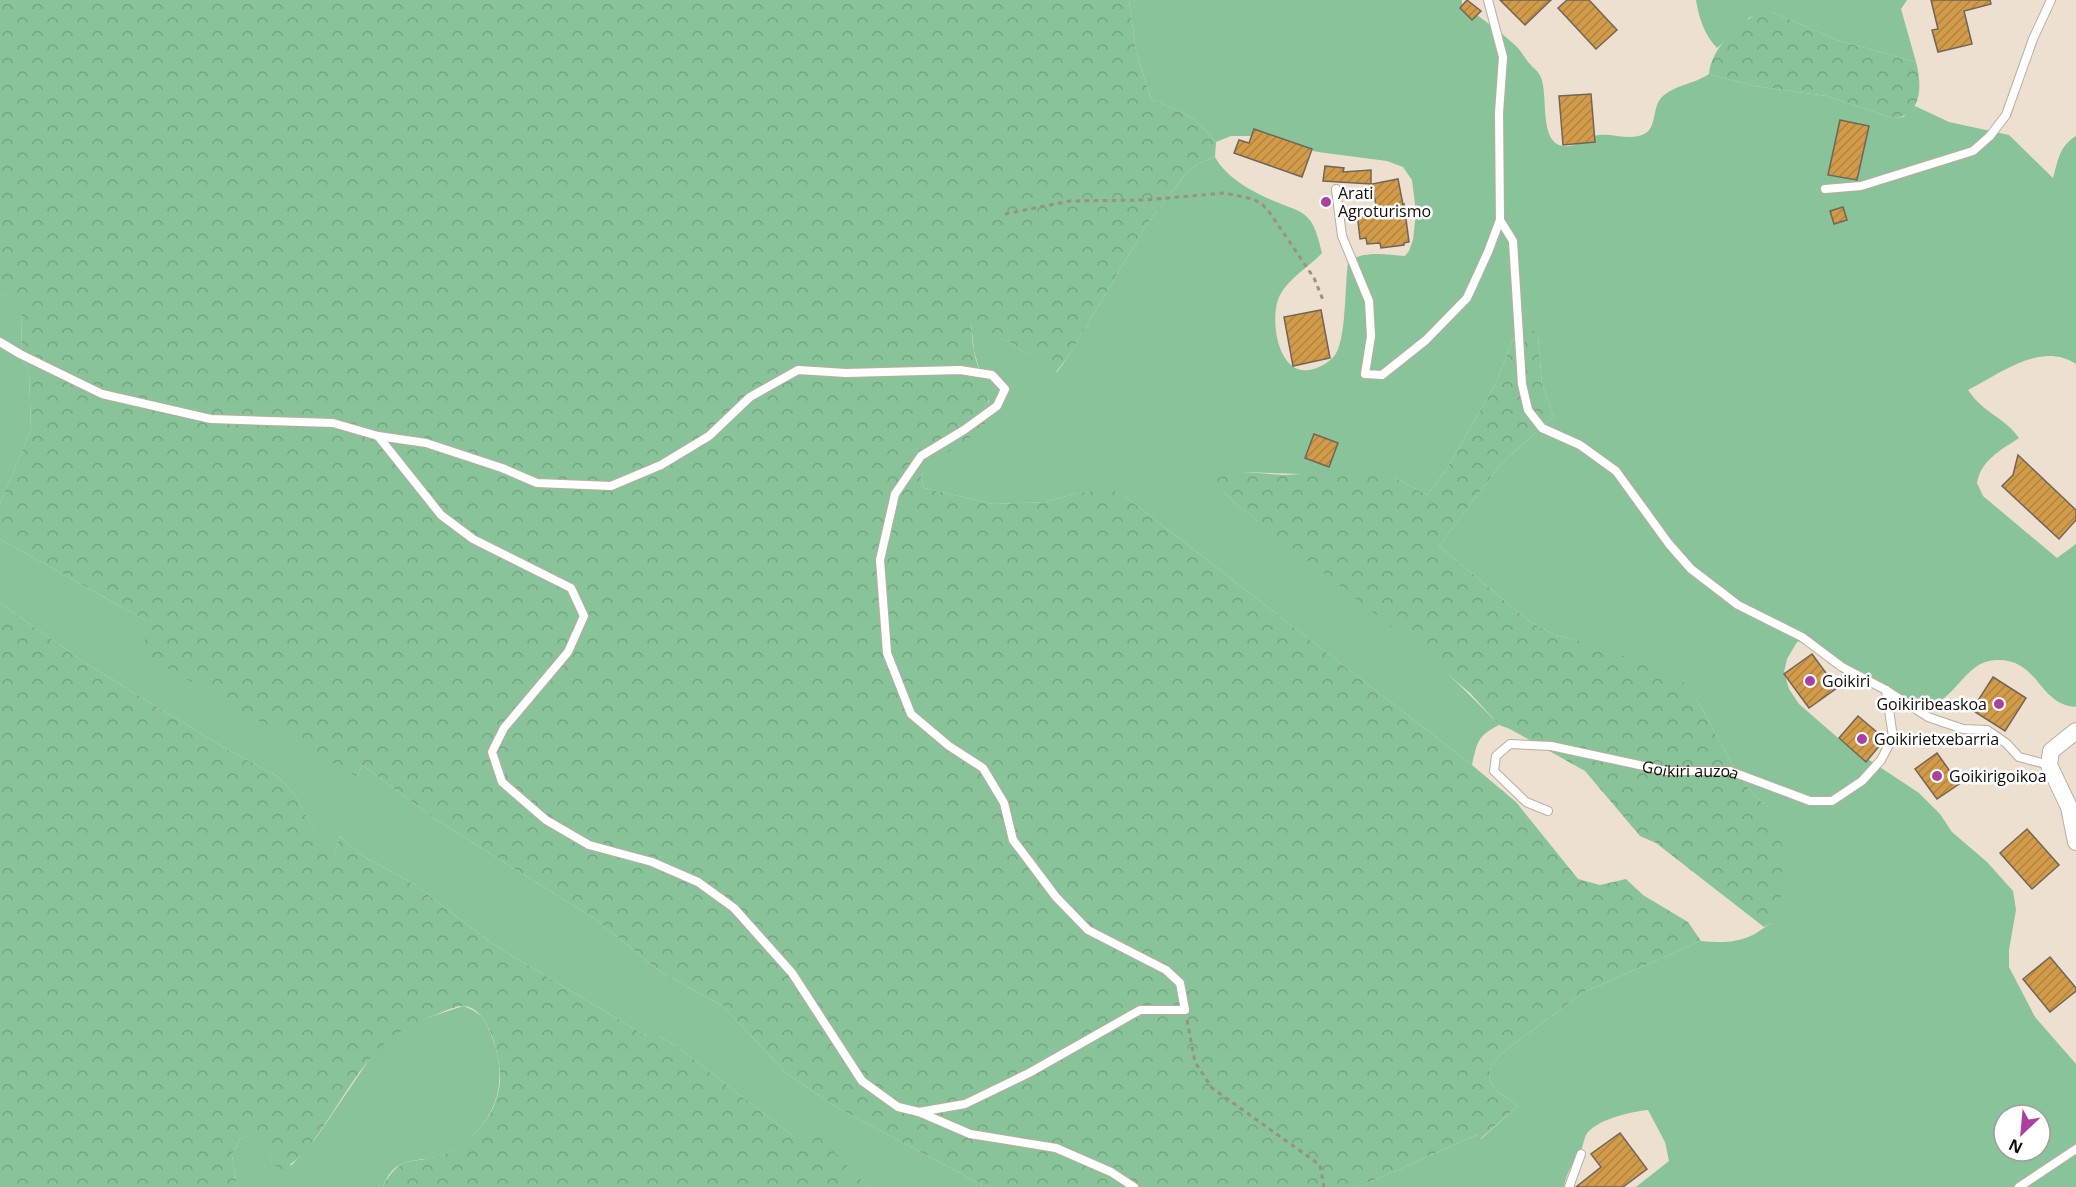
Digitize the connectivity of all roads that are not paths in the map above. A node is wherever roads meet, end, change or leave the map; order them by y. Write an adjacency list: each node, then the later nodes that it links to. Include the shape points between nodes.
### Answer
1 (1488, 0): 5 (lane, via 1503,57)
2 (2051, 0): 4 (lane, via 2006,115 1990,136 1972,151 1861,186)
3 (1336, 189): 5 (lane, via 1342,236 1370,301 1371,336 1365,374 1382,375 1426,340 1467,298)
4 (1825, 189)
5 (1500, 220): 8 (lane, via 1513,241 1522,384 1528,410 1542,428 1580,445 1616,471 1690,569 1738,605 1802,637 1842,667)
6 (0, 342): 7 (lane, via 102,394 211,418 333,423)
7 (378, 436): 13 (lane, via 441,515 472,539 571,588 584,616 568,652 504,728 492,752 502,782 546,820 589,845 652,862 698,882 734,908 792,974 862,1081 898,1107); 13 (lane, via 426,443 537,483 611,486 661,465 709,436 750,397 798,370 960,370 992,375 1005,389 997,406 921,456 895,494 880,560 887,653 911,714 983,768 1004,803 1013,840 1056,897 1088,930 1166,970 1180,983 1185,1010 1140,1010 965,1104)
8 (1886, 690): 10 (lane, via 1928,717 1963,729 1988,730 2019,757); 11 (lane, Goikiri auzoa, via 1893,737 1881,760 1862,781 1832,801 1810,801 1730,771 1667,771 1551,746 1510,744 1496,756 1494,771 1526,802)
9 (2074, 736): 10 (street, via 2051,751)
10 (2049, 765): 12 (street, via 2069,807)
11 (1548, 811)
12 (2076, 842)
13 (919, 1112): 16 (lane, via 970,1134 1056,1148 1112,1172)
14 (2076, 1149): 18 (lane)
15 (1581, 1154): 17 (lane)
16 (1134, 1187)
17 (1569, 1187)
18 (2019, 1187)

